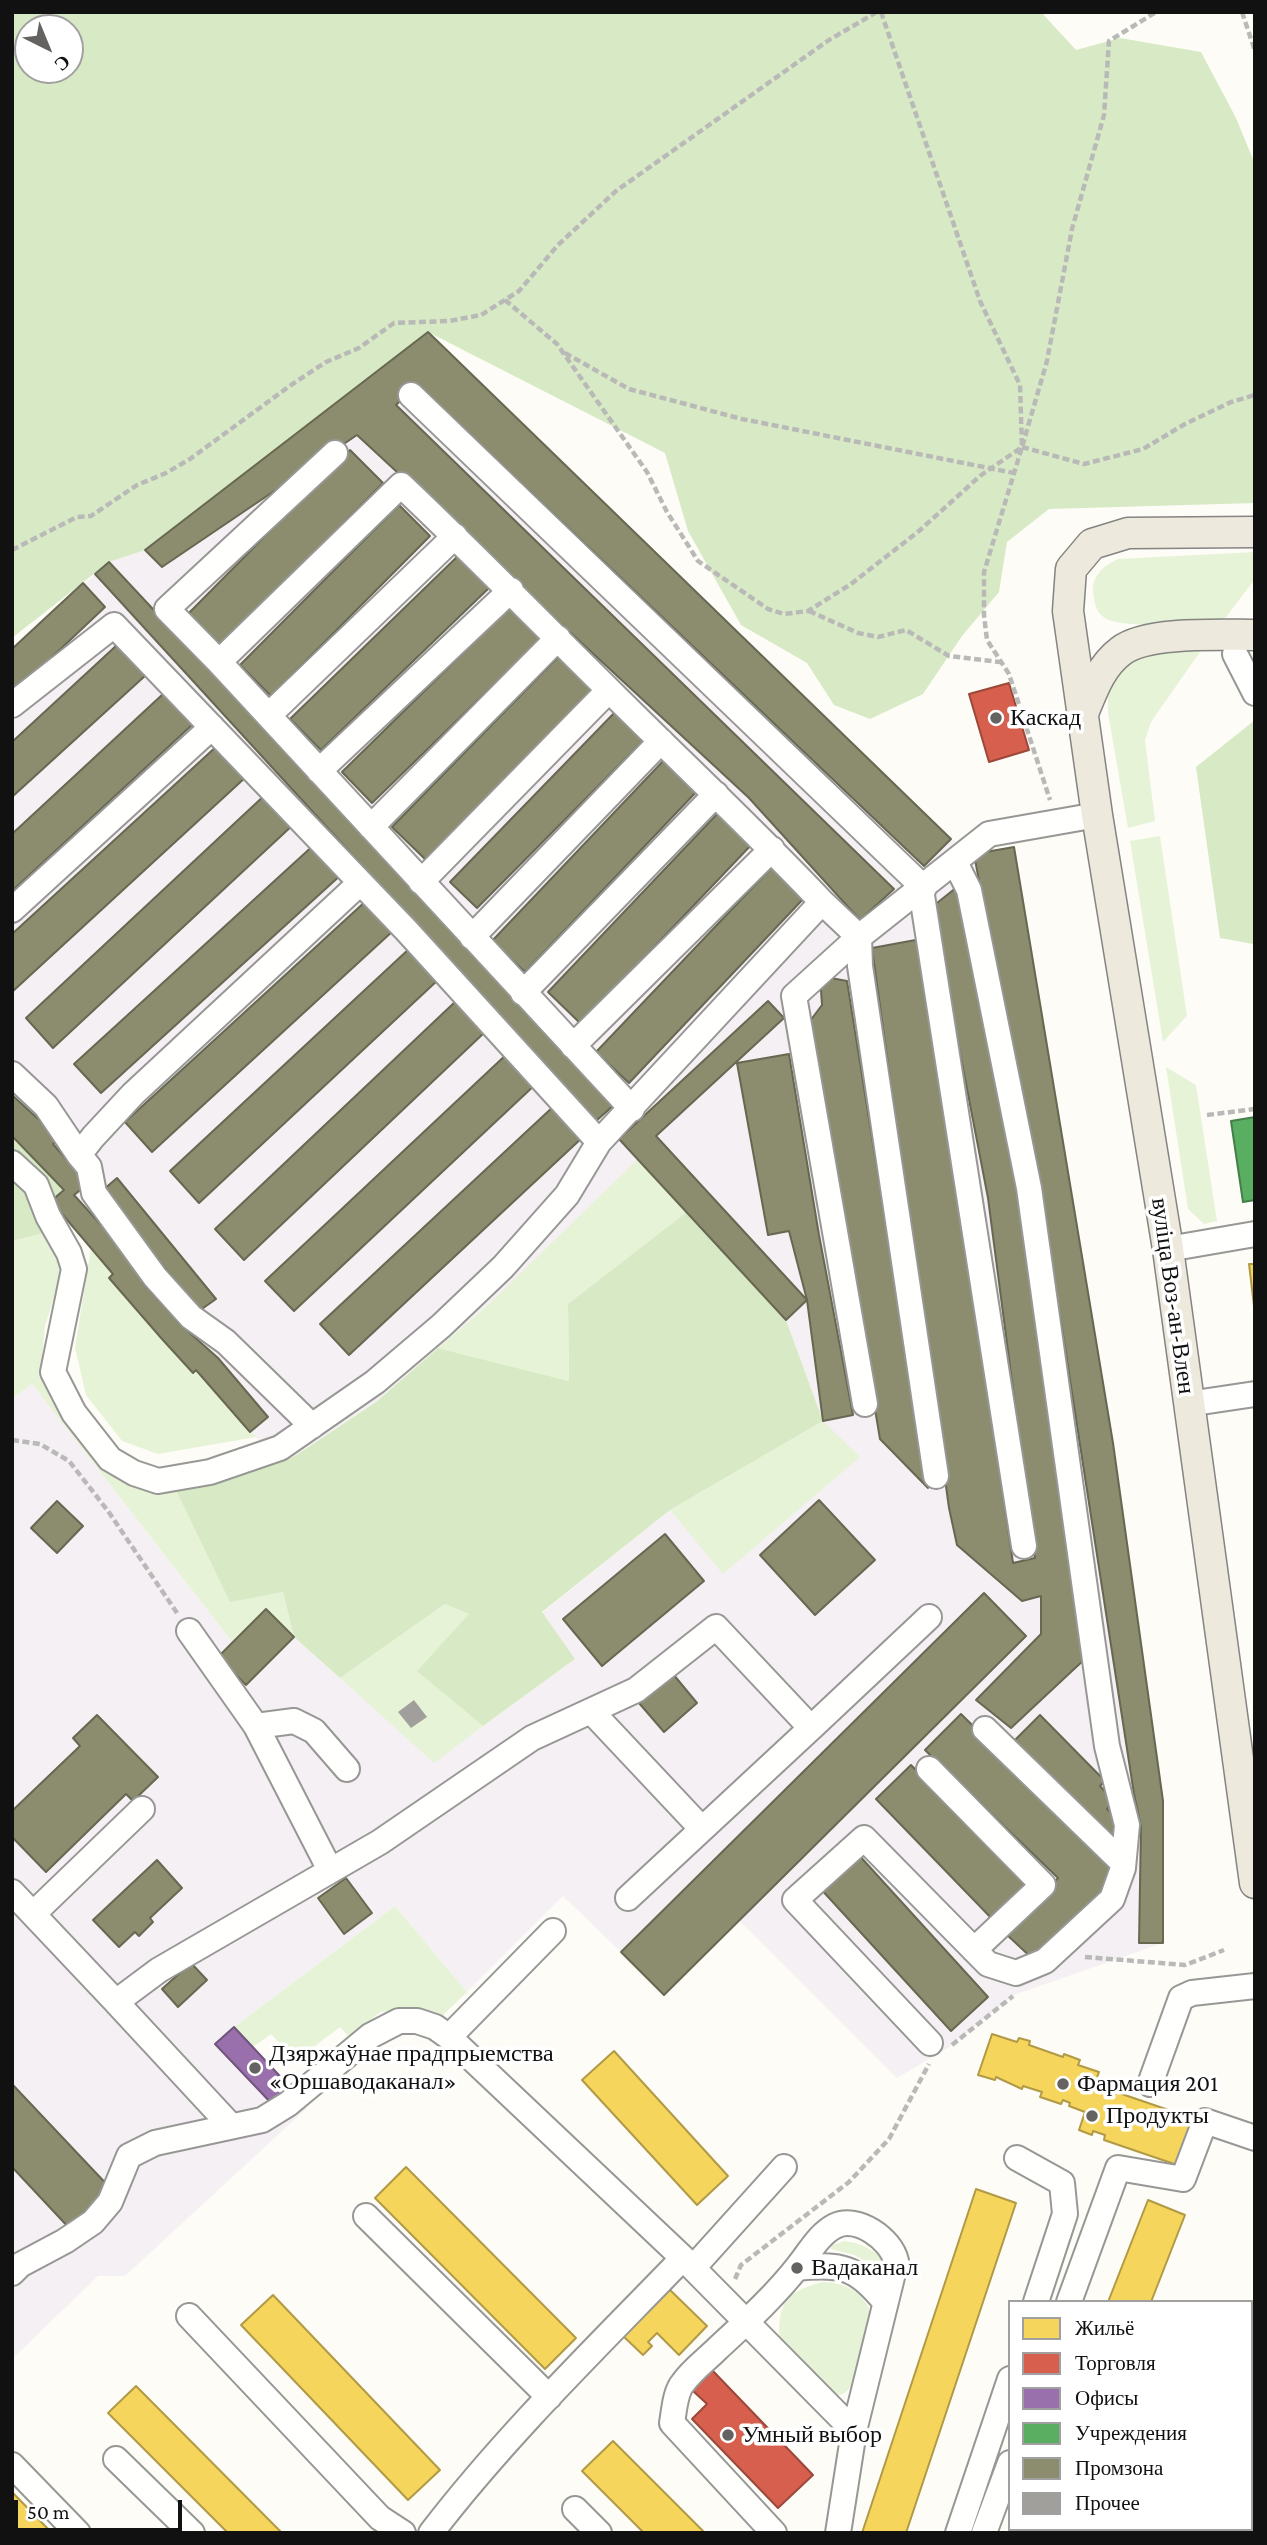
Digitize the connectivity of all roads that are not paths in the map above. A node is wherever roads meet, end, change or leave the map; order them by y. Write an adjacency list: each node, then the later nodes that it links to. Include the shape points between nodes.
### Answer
1 (411, 395): 24 (street)
2 (335, 453): 8 (street, via 167,609)
3 (1255, 532): 12 (main road, вуліца Воз-ан-Влен, via 1128,533 1092,544 1071,569 1068,611)
4 (455, 536): 5 (street); 8 (street, via 401,485); 13 (street)
5 (511, 590): 6 (street); 16 (street)
6 (558, 638): 9 (street); 19 (street)
7 (1245, 644): 10 (street); 12 (main road, via 1149,639 1121,650 1099,675)
8 (219, 662): 13 (street)
9 (609, 690): 15 (street); 22 (street)
10 (1255, 693)
11 (12, 705): 14 (street, via 114,625)
12 (1084, 711): 18 (main road, вуліца Воз-ан-Влен)
13 (269, 715): 16 (street)
14 (212, 727): 23 (street); 26 (street)
15 (661, 741): 17 (street); 27 (street)
16 (319, 771): 19 (street)
17 (716, 794): 20 (street); 29 (street)
18 (1097, 814): 21 (street, via 989,834); 37 (main road, вуліца Воз-ан-Влен)
19 (371, 827): 22 (street)
20 (772, 849): 25 (street); 30 (street)
21 (955, 862): 24 (street); 54 (street, via 969,890 1029,1188 1107,1746 1127,1825)
22 (421, 882): 27 (street)
23 (360, 883): 33 (street); 34 (street, via 133,1094)
24 (923, 888): 28 (street); 43 (street)
25 (822, 902): 28 (street); 32 (street)
26 (12, 910)
27 (472, 937): 29 (street)
28 (859, 937): 39 (street, via 794,996); 42 (street)
29 (523, 993): 30 (street)
30 (573, 1046): 32 (street)
31 (12, 1074): 34 (street, via 46,1106)
32 (632, 1109): 33 (street)
33 (599, 1142): 41 (street, via 567,1195 503,1267 375,1382)
34 (79, 1155): 41 (street, via 89,1167 94,1193 155,1277 191,1317 226,1342)
35 (12, 1163): 41 (street, via 36,1185 74,1269 53,1372 74,1413 110,1459 158,1481 210,1472 280,1448)
36 (1255, 1234): 37 (street)
37 (1168, 1249): 40 (main road, вуліца Воз-ан-Влен)
38 (1255, 1394): 40 (street)
39 (865, 1404)
40 (1188, 1404): 56 (main road, вуліца Воз-ан-Влен)
41 (312, 1426)
42 (936, 1476)
43 (1024, 1546)
44 (929, 1617): 48 (street)
45 (189, 1631): 47 (street)
46 (591, 1711): 48 (street, via 636,1690 716,1626); 53 (street); 55 (street, via 532,1738 380,1842)
47 (256, 1726): 50 (street, via 294,1721 314,1731); 55 (street)
48 (811, 1728): 53 (street)
49 (985, 1729): 54 (street)
50 (347, 1769)
51 (929, 1769): 61 (street, via 1043,1885)
52 (142, 1809): 59 (street)
53 (702, 1829): 58 (street)
54 (1124, 1863): 61 (street, via 1112,1899 1045,1961 1016,1973 988,1964)
55 (330, 1870): 63 (street, via 159,1970)
56 (1255, 1883)
57 (12, 1892): 59 (street)
58 (628, 1898)
59 (33, 1914): 63 (street)
60 (553, 1931): 64 (street)
61 (974, 1950): 65 (street, via 864,1838 795,1900)
62 (1255, 1986): 66 (street, via 1181,1998)
63 (116, 2002): 67 (street)
64 (449, 2037): 67 (street, via 417,2021 399,2021 370,2036 288,2104 262,2120); 72 (street)
65 (937, 2050)
66 (1150, 2084)
67 (231, 2126): 74 (street, via 155,2143 129,2157 110,2203 93,2222)
68 (1255, 2138): 76 (street, via 1205,2121 1183,2179 1118,2168)
69 (1017, 2158): 75 (street, via 1062,2183 1065,2214)
70 (784, 2167): 72 (street)
71 (366, 2216): 81 (street)
72 (688, 2263): 79 (street); 81 (street)
73 (797, 2268): 77 (street, via 827,2265 848,2270 869,2282); 77 (street, via 834,2226 847,2222 869,2229 894,2249 896,2261); 79 (street)
74 (12, 2273)
75 (1037, 2300)
76 (1070, 2300)
77 (885, 2302): 82 (street)
78 (189, 2316): 89 (street, via 380,2518)
79 (746, 2322): 82 (street); 92 (street, via 680,2385 672,2423)
80 (1008, 2385): 94 (street)
81 (549, 2397): 90 (street)
82 (854, 2431): 93 (street)
83 (116, 2459): 88 (street)
84 (12, 2465): 87 (street)
85 (1008, 2468): 95 (street)
86 (575, 2509): 91 (street)
87 (78, 2533)
88 (192, 2533)
89 (403, 2533)
90 (431, 2533)
91 (599, 2533)
92 (774, 2533)
93 (838, 2533)
94 (958, 2533)
95 (984, 2533)

